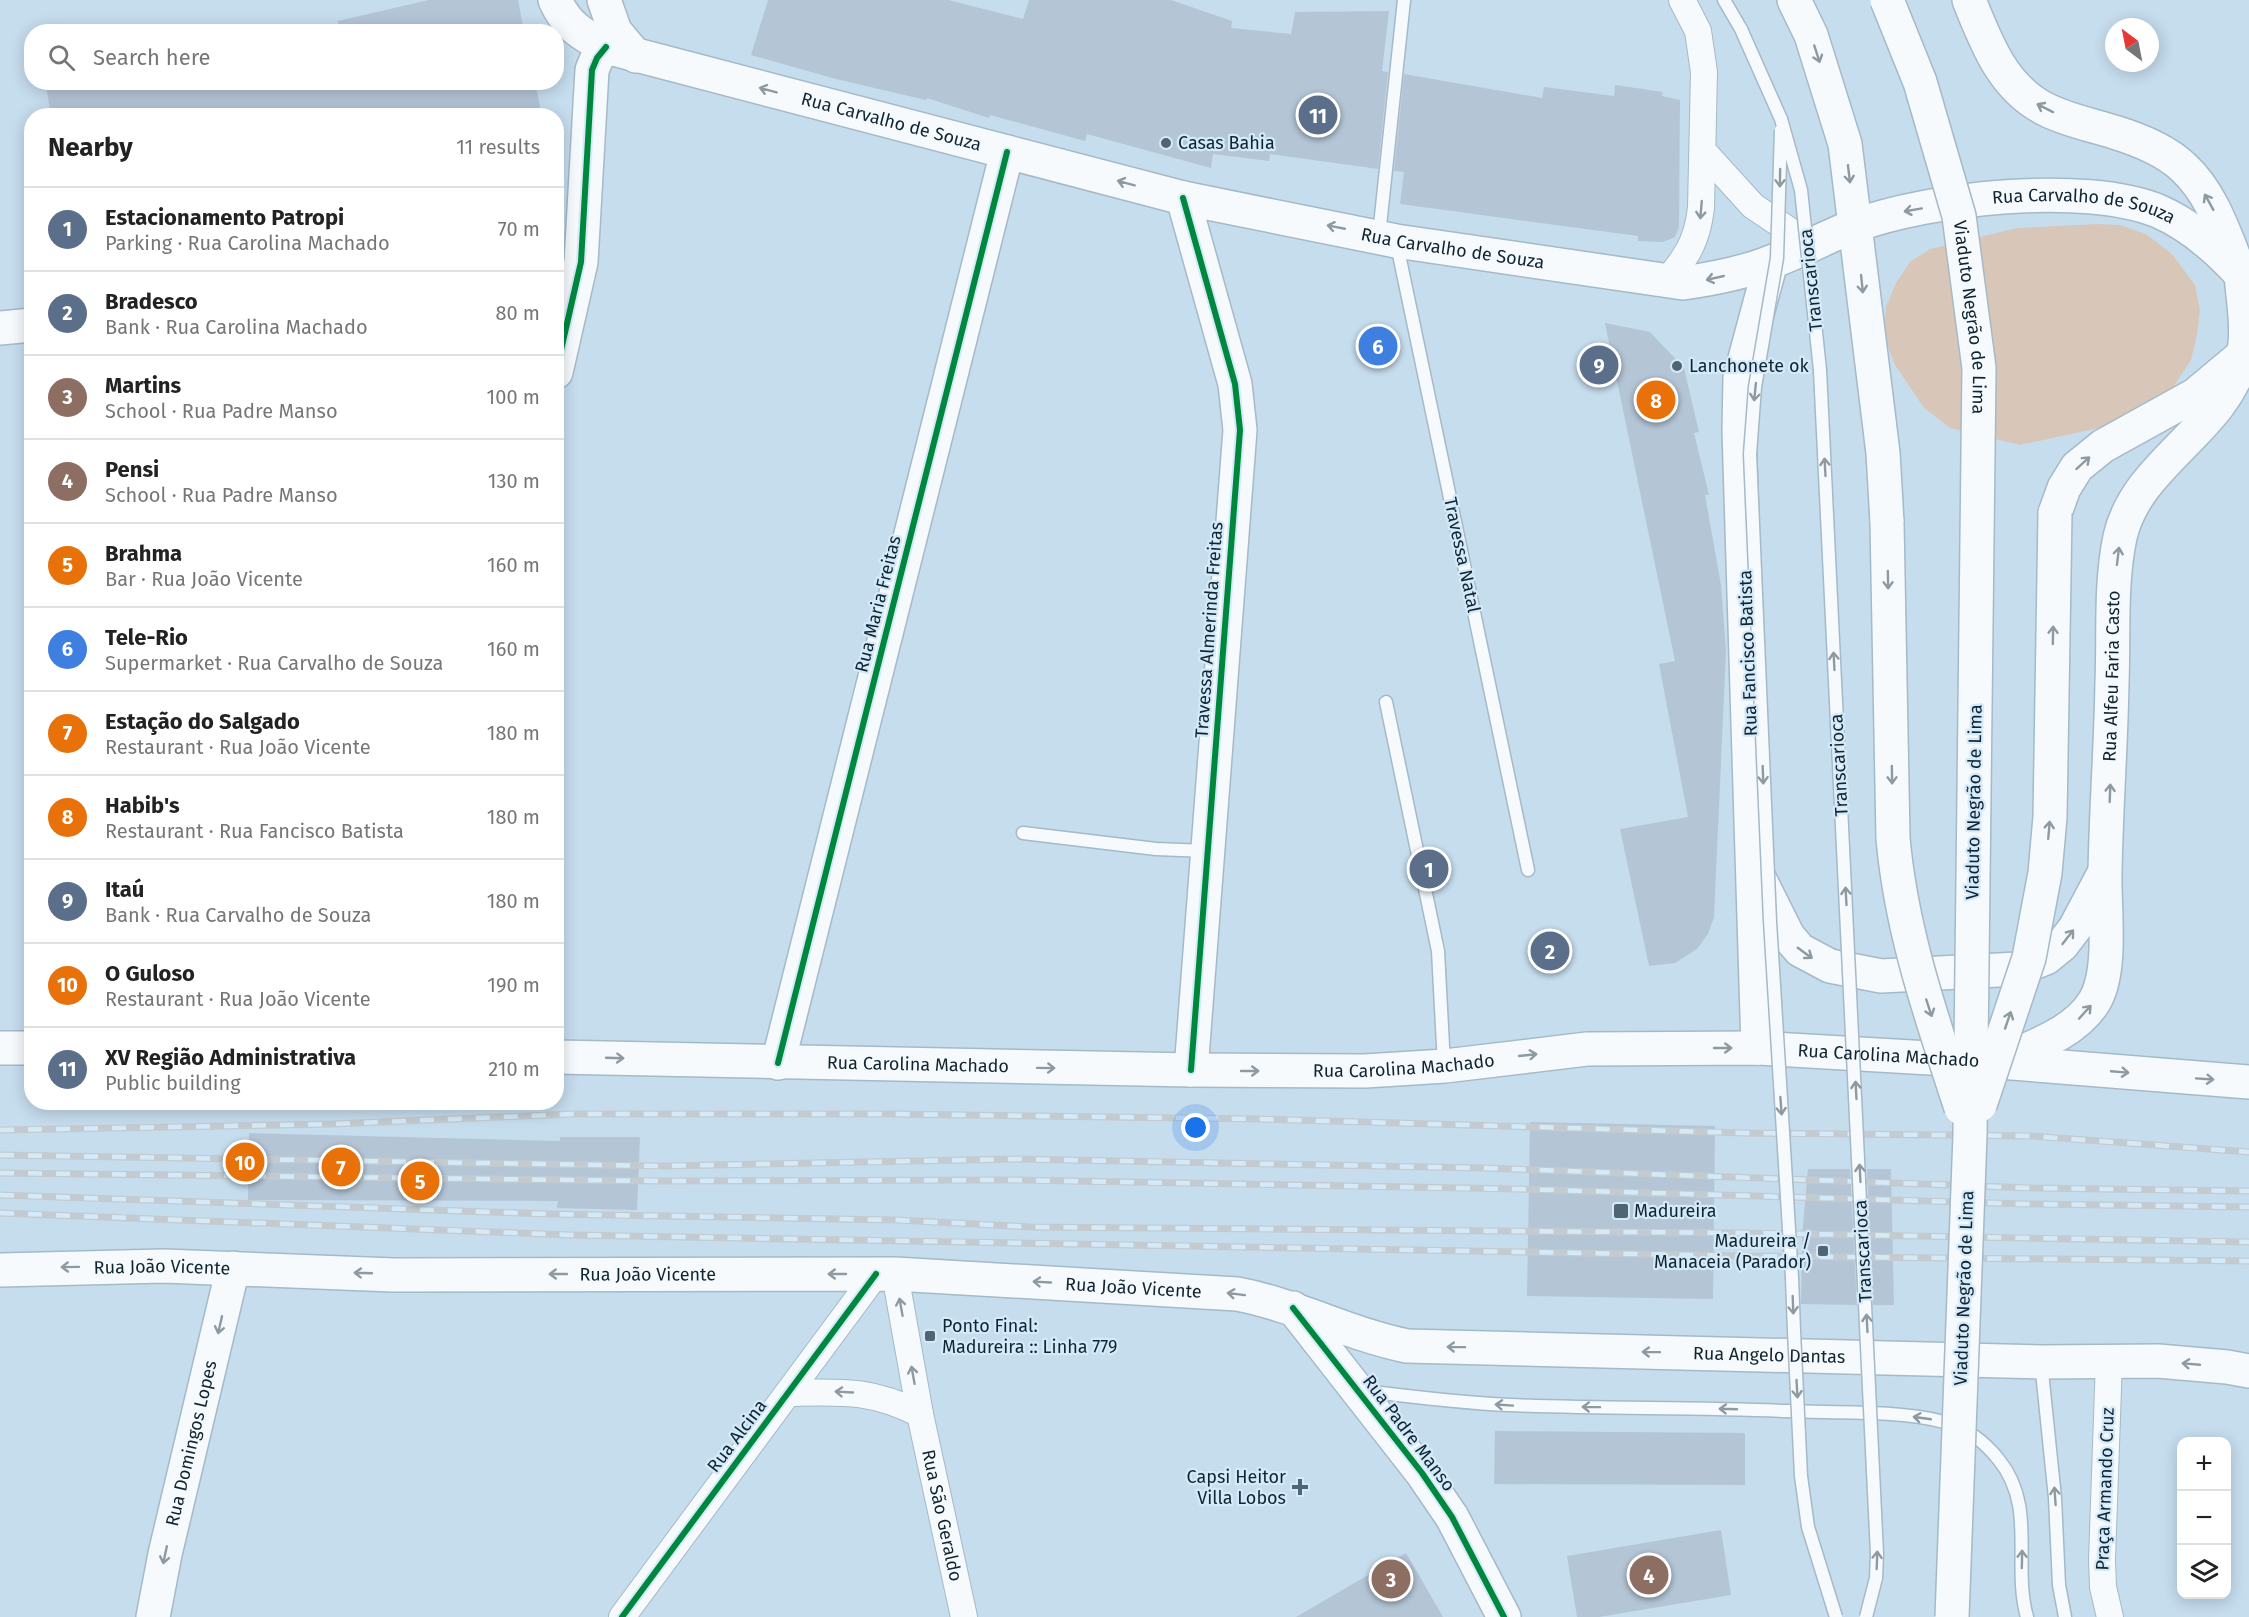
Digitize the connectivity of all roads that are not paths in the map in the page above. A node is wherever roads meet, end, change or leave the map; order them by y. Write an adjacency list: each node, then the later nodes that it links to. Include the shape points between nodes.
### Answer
1 (555, 0): 9 (main road, Rua Carvalho de Souza, via 562,16 578,33)
2 (604, 0): 9 (main road)
3 (1404, 0): 15 (lane, Travessa Natal)
4 (1682, 0): 12 (street, via 1698,31 1704,72)
5 (1724, 0): 10 (lane, Transcarioca)
6 (1794, 0): 14 (main road, one-way to 14, via 1811,35 1839,123)
7 (1887, 0): 40 (main road, Viaduto Negrão de Lima, bridge, via 1920,82 1959,216 1979,368)
8 (1969, 0): 19 (main road, Rua Alfeu Faria Casto, one-way to 8, via 2206,196 2183,166 2126,136 2046,110 2024,95 2004,75)
9 (621, 52): 11 (main road, Rua Carvalho de Souza, one-way to 9); 18 (main road, via 597,58 592,70)
10 (1781, 119): 55 (lane, Transcarioca, one-way to 55, bridge, via 1777,258 1755,387 1750,454 1770,921 1801,1476 1808,1527); 56 (lane, Transcarioca, one-way to 10, bridge, via 1876,1578 1877,1554 1820,370 1801,190)
11 (1007, 152): 13 (main road, Rua Carvalho de Souza, one-way to 11); 36 (main road, Rua Maria Freitas)
12 (1703, 152): 16 (street, via 1753,206); 20 (street, one-way to 20, via 1698,230 1689,254)
13 (1183, 198): 15 (main road, Rua Carvalho de Souza, one-way to 13); 27 (main road, Travessa Almerinda Freitas, via 1235,384 1240,430)
14 (1855, 226): 16 (main road, Rua Carvalho de Souza); 19 (main road, Rua Carvalho de Souza, one-way to 14, via 2190,230 2160,212 2121,199 2050,194 1946,204 1896,213); 40 (main road, one-way to 40, bridge, via 1883,453 1896,882 1918,976)
15 (1388, 238): 20 (main road, Rua Carvalho de Souza); 29 (lane, Travessa Natal)
16 (1811, 245): 17 (main road, Rua Carvalho de Souza)
17 (1771, 262): 20 (main road, Rua Carvalho de Souza, one-way to 20, via 1710,279); 28 (main road, Rua Fancisco Batista, via 1740,377)
18 (569, 263): 21 (main road)
19 (2245, 279): 24 (main road, Rua Alfeu Faria Casto)
20 (1666, 282)
21 (564, 305)
22 (24, 326): 23 (main road)
23 (0, 328)
24 (2243, 355): 30 (main road, Rua Alfeu Faria Casto, one-way to 24, via 2120,536 2147,484 2222,404); 40 (main road, one-way to 24, bridge, via 2029,958 2045,873 2050,817 2055,513 2077,467 2103,446 2195,395)
25 (1386, 702): 37 (lane, via 1438,951)
26 (1023, 833): 27 (lane)
27 (1207, 851): 38 (main road, Travessa Almerinda Freitas)
28 (1754, 867): 30 (main road, one-way to 30, via 1788,936 1800,950 1830,966 1881,976 2018,969 2046,958 2075,928); 33 (main road, Rua Fancisco Batista)
29 (1528, 870)
30 (2105, 872): 35 (main road, Rua Alfeu Faria Casto, one-way to 30, via 2070,1026 2094,1001 2105,954)
31 (0, 1048): 32 (main road)
32 (24, 1048)
33 (1758, 1048): 35 (main road, Rua Carolina Machado); 37 (main road, Rua Carolina Machado, one-way to 33, via 1587,1049)
34 (564, 1057): 36 (main road, Rua Carolina Machado, one-way to 36)
35 (1999, 1062): 39 (main road, Rua Carolina Machado, one-way to 39)
36 (778, 1063): 38 (main road, Rua Carolina Machado, one-way to 38)
37 (1444, 1066): 38 (main road, Rua Carolina Machado, one-way to 37, via 1365,1071)
38 (1191, 1071)
39 (2249, 1082)
40 (1970, 1135): 57 (main road, Viaduto Negrão de Lima, bridge)
41 (233, 1268): 42 (main road, Rua João Vicente, one-way to 42); 43 (main road, Rua João Vicente, one-way to 41, via 393,1275); 51 (main road, Rua Domingos Lopes, one-way to 51)
42 (0, 1270)
43 (885, 1274): 44 (main road, Rua João Vicente, one-way to 43, via 1237,1294); 49 (street, Rua Alcina); 50 (street, Rua São Geraldo, one-way to 43)
44 (1293, 1308): 46 (main road, Rua Angelo Dantas, one-way to 44, via 1407,1346 1363,1335); 48 (main road, Rua Padre Manso)
45 (2109, 1360): 46 (main road, Rua Angelo Dantas); 47 (main road, Rua Angelo Dantas, one-way to 45); 60 (street, Praça Armando Cruz, via 2102,1560)
46 (2041, 1362): 59 (lane, one-way to 46, via 2059,1586 2055,1498)
47 (2249, 1371)
48 (1359, 1390): 54 (main road, Rua Padre Manso, via 1452,1517); 58 (lane, one-way to 48, via 2021,1582 2022,1515 2017,1491 1992,1451 1956,1426 1912,1417 1507,1405)
49 (788, 1393): 50 (street, one-way to 49, via 892,1400 865,1393); 52 (street, Rua Alcina)
50 (920, 1414): 53 (street, Rua São Geraldo)
51 (153, 1617)
52 (622, 1617)
53 (964, 1617)
54 (1503, 1617)
55 (1836, 1617)
56 (1866, 1617)
57 (1952, 1617)
58 (2027, 1617)
59 (2065, 1617)
60 (2110, 1617)

